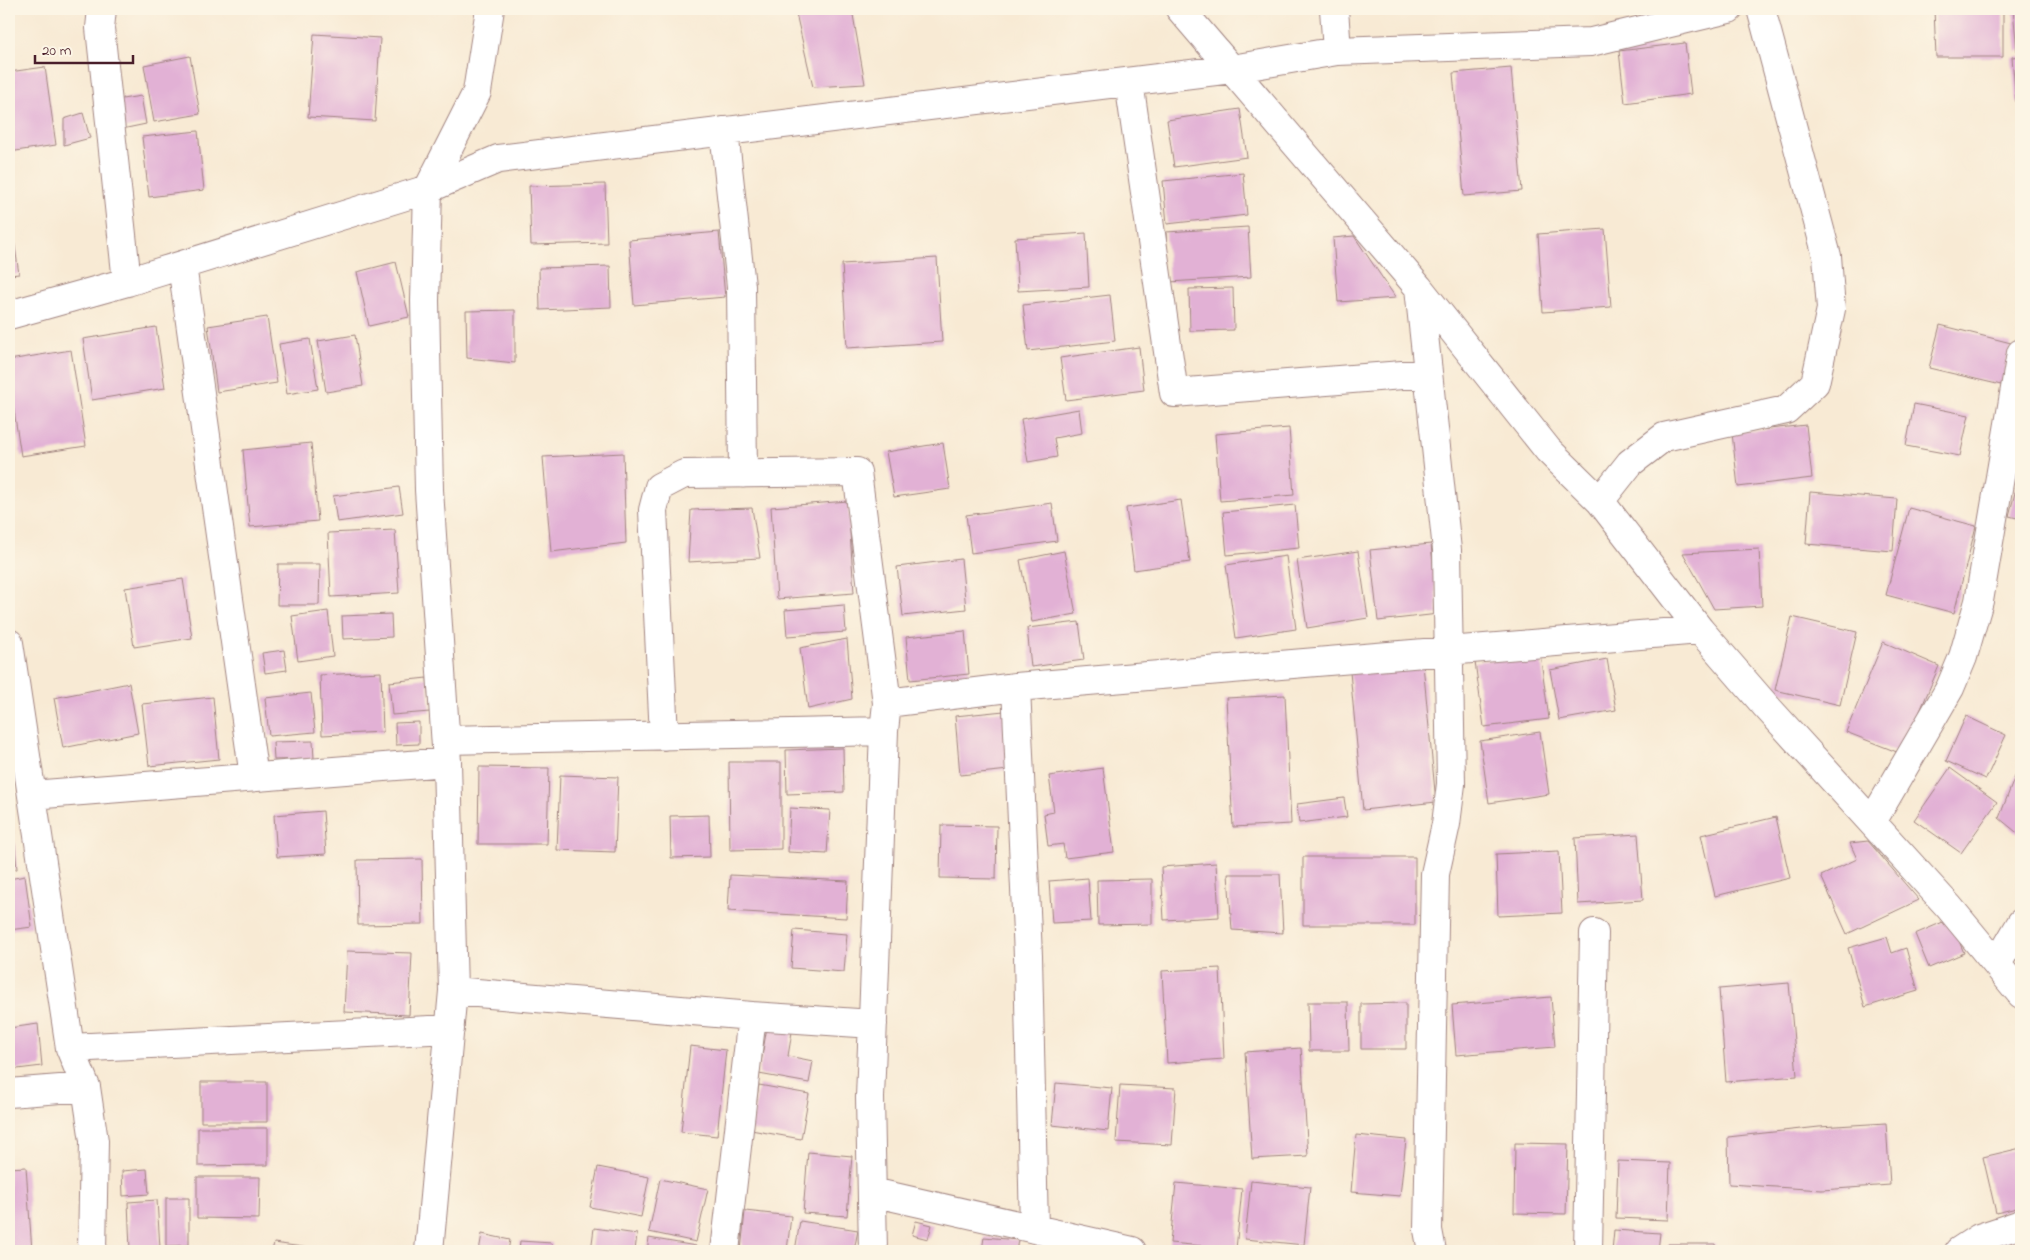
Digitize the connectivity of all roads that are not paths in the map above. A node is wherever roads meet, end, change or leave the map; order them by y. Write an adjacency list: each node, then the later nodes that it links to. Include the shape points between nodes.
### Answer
1 (102, 9): 13 (street, via 100,28)
2 (490, 9): 11 (street, via 476,92)
3 (1180, 9): 8 (street)
4 (1334, 9): 7 (street)
5 (1729, 9): 7 (street, via 1591,42)
6 (1761, 9): 19 (street, via 1827,256 1831,309 1815,383 1786,410 1664,437 1630,463)
7 (1337, 51): 8 (street)
8 (1232, 69): 9 (street); 14 (street)
9 (1130, 82): 10 (street); 17 (street, via 1174,393)
10 (724, 131): 11 (street, via 498,159); 18 (street, via 741,286)
11 (428, 189): 12 (street); 28 (street, via 425,301 429,490)
12 (182, 265): 13 (street); 29 (street)
13 (127, 282): 15 (street)
14 (1419, 288): 17 (street); 19 (street, via 1548,450)
15 (9, 315)
16 (2021, 353): 31 (street, via 1979,601 1963,657 1950,688)
17 (1428, 373): 22 (street, via 1447,550)
18 (743, 474): 25 (street, via 857,472); 27 (street, via 684,474 659,487 654,510)
19 (1600, 501): 20 (street)
20 (1700, 630): 22 (street); 31 (street)
21 (9, 643): 24 (street)
22 (1449, 651): 23 (street); 51 (street, via 1451,784 1446,824 1434,874 1428,1230)
23 (1016, 687): 25 (street); 45 (street, via 1028,956)
24 (12, 690): 30 (street)
25 (887, 703): 26 (street)
26 (884, 731): 27 (street); 38 (street)
27 (664, 736): 28 (street)
28 (447, 751): 29 (street); 35 (street)
29 (254, 777): 30 (street)
30 (32, 795): 40 (street)
31 (1872, 822): 34 (street)
32 (2021, 922): 34 (street)
33 (1594, 933): 52 (street)
34 (1997, 964): 36 (street)
35 (453, 991): 37 (street); 39 (street)
36 (2021, 994)
37 (752, 1016): 38 (street); 48 (street)
38 (872, 1024): 43 (street)
39 (450, 1029): 40 (street); 47 (street)
40 (70, 1048): 41 (street)
41 (86, 1088): 42 (street); 46 (street, via 94,1142)
42 (9, 1094)
43 (872, 1192): 45 (street); 49 (street)
44 (2021, 1226): 53 (street, via 1979,1238)
45 (1034, 1229): 50 (street)
46 (92, 1251)
47 (429, 1251)
48 (725, 1251)
49 (873, 1251)
50 (1132, 1251)
51 (1432, 1251)
52 (1588, 1251)
53 (1959, 1251)

